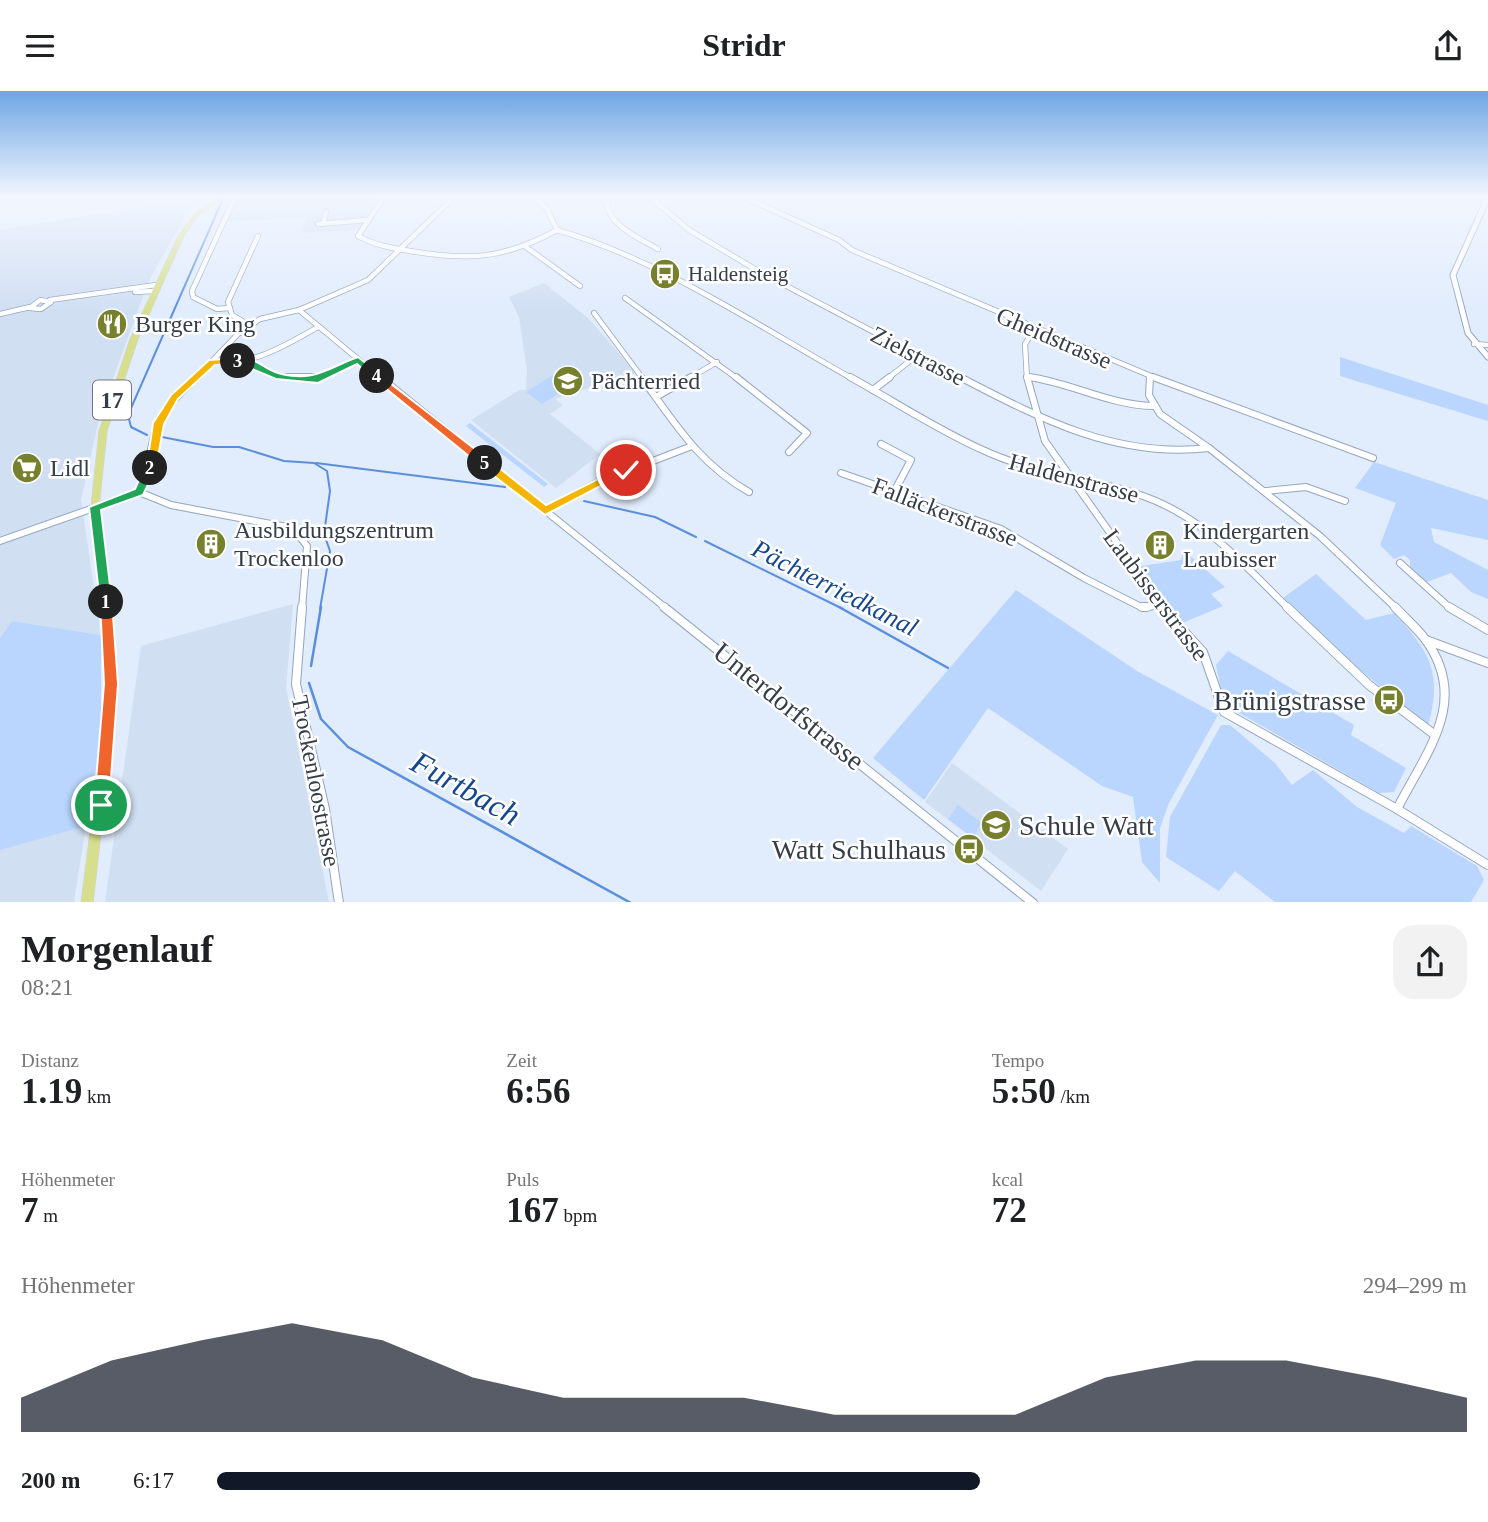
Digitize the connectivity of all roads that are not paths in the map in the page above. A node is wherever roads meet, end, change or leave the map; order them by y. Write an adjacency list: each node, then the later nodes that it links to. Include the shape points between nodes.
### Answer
1 (183, 235): 16 (main road, 17)
2 (217, 235): 18 (street, via 192,291 193,297 217,309)
3 (359, 235): 13 (street)
4 (415, 235): 13 (street)
5 (548, 235): 12 (street)
6 (578, 235): 35 (street, Haldenstrasse, via 615,249)
7 (637, 235): 14 (street)
8 (698, 235): 27 (street, Zielstrasse)
9 (828, 235): 24 (street, Gheidstrasse, via 852,250)
10 (1473, 235): 25 (street, via 1453,270 1465,327)
11 (258, 236): 18 (street, via 229,298)
12 (526, 247): 13 (street, via 468,260); 15 (street)
13 (401, 249): 19 (street, via 368,280)
14 (658, 249)
15 (580, 286)
16 (155, 288): 21 (street); 51 (main road, 17, via 109,406)
17 (625, 298): 32 (street)
18 (229, 308): 22 (street, via 232,316)
19 (299, 310): 22 (street); 23 (street, Unterdorfstrasse)
20 (594, 313): 36 (street)
21 (0, 314)
22 (250, 325): 31 (street)
23 (318, 327): 29 (street, Unterdorfstrasse); 30 (street, via 277,351)
24 (1034, 330): 33 (street, Laubisserstrasse, via 1024,344); 34 (street, Gheidstrasse)
25 (1474, 344): 26 (street); 28 (street)
26 (1488, 345)
27 (916, 356): 35 (street); 38 (street, Zielstrasse)
28 (1488, 357)
29 (358, 360): 30 (street, via 318,379 276,376); 52 (street, Unterdorfstrasse)
30 (246, 361): 31 (street)
31 (212, 362): 47 (street, via 165,410 156,429 146,483)
32 (716, 362): 36 (street); 42 (street, via 807,433)
33 (1029, 377): 37 (street, via 1055,381 1116,403); 38 (street, Laubisserstrasse)
34 (1150, 377): 37 (street); 43 (street, Gheidstrasse)
35 (873, 390): 45 (street, Haldenstrasse, via 994,456)
36 (656, 397): 40 (street)
37 (1153, 406): 41 (street)
38 (1035, 415): 41 (street, Zielstrasse, via 1092,438 1135,447 1164,451); 45 (street, Laubisserstrasse, via 1045,441)
39 (881, 444): 49 (street, via 911,460)
40 (692, 446): 48 (street, via 724,478); 52 (street, via 598,482)
41 (1209, 448): 46 (street)
42 (789, 452)
43 (1373, 458)
44 (841, 473): 49 (street, Falläckerstrasse)
45 (1069, 477): 55 (street, Laubisserstrasse); 59 (street, Haldenstrasse, via 1143,495 1196,523 1326,646)
46 (1266, 491): 50 (street, via 1291,484); 57 (street, via 1366,577)
47 (139, 492): 51 (street); 63 (street, Trockenloostrasse, via 171,505 287,527 307,546 296,684 325,809)
48 (749, 492)
49 (894, 492): 55 (street, Falläckerstrasse, via 1000,529 1143,608)
50 (1345, 501)
51 (95, 507): 53 (street); 62 (main road, 17, via 111,684 107,754)
52 (545, 510): 64 (street, Unterdorfstrasse)
53 (0, 541)
54 (1400, 563): 56 (street, via 1455,613)
55 (1159, 605): 60 (street, Laubisserstrasse, via 1203,652 1224,712)
56 (1488, 630)
57 (1426, 640): 58 (street); 59 (street, via 1447,699)
58 (1488, 663)
59 (1435, 735): 60 (street)
60 (1397, 809): 61 (street)
61 (1488, 865)
62 (87, 902)
63 (339, 902)
64 (1033, 902)

